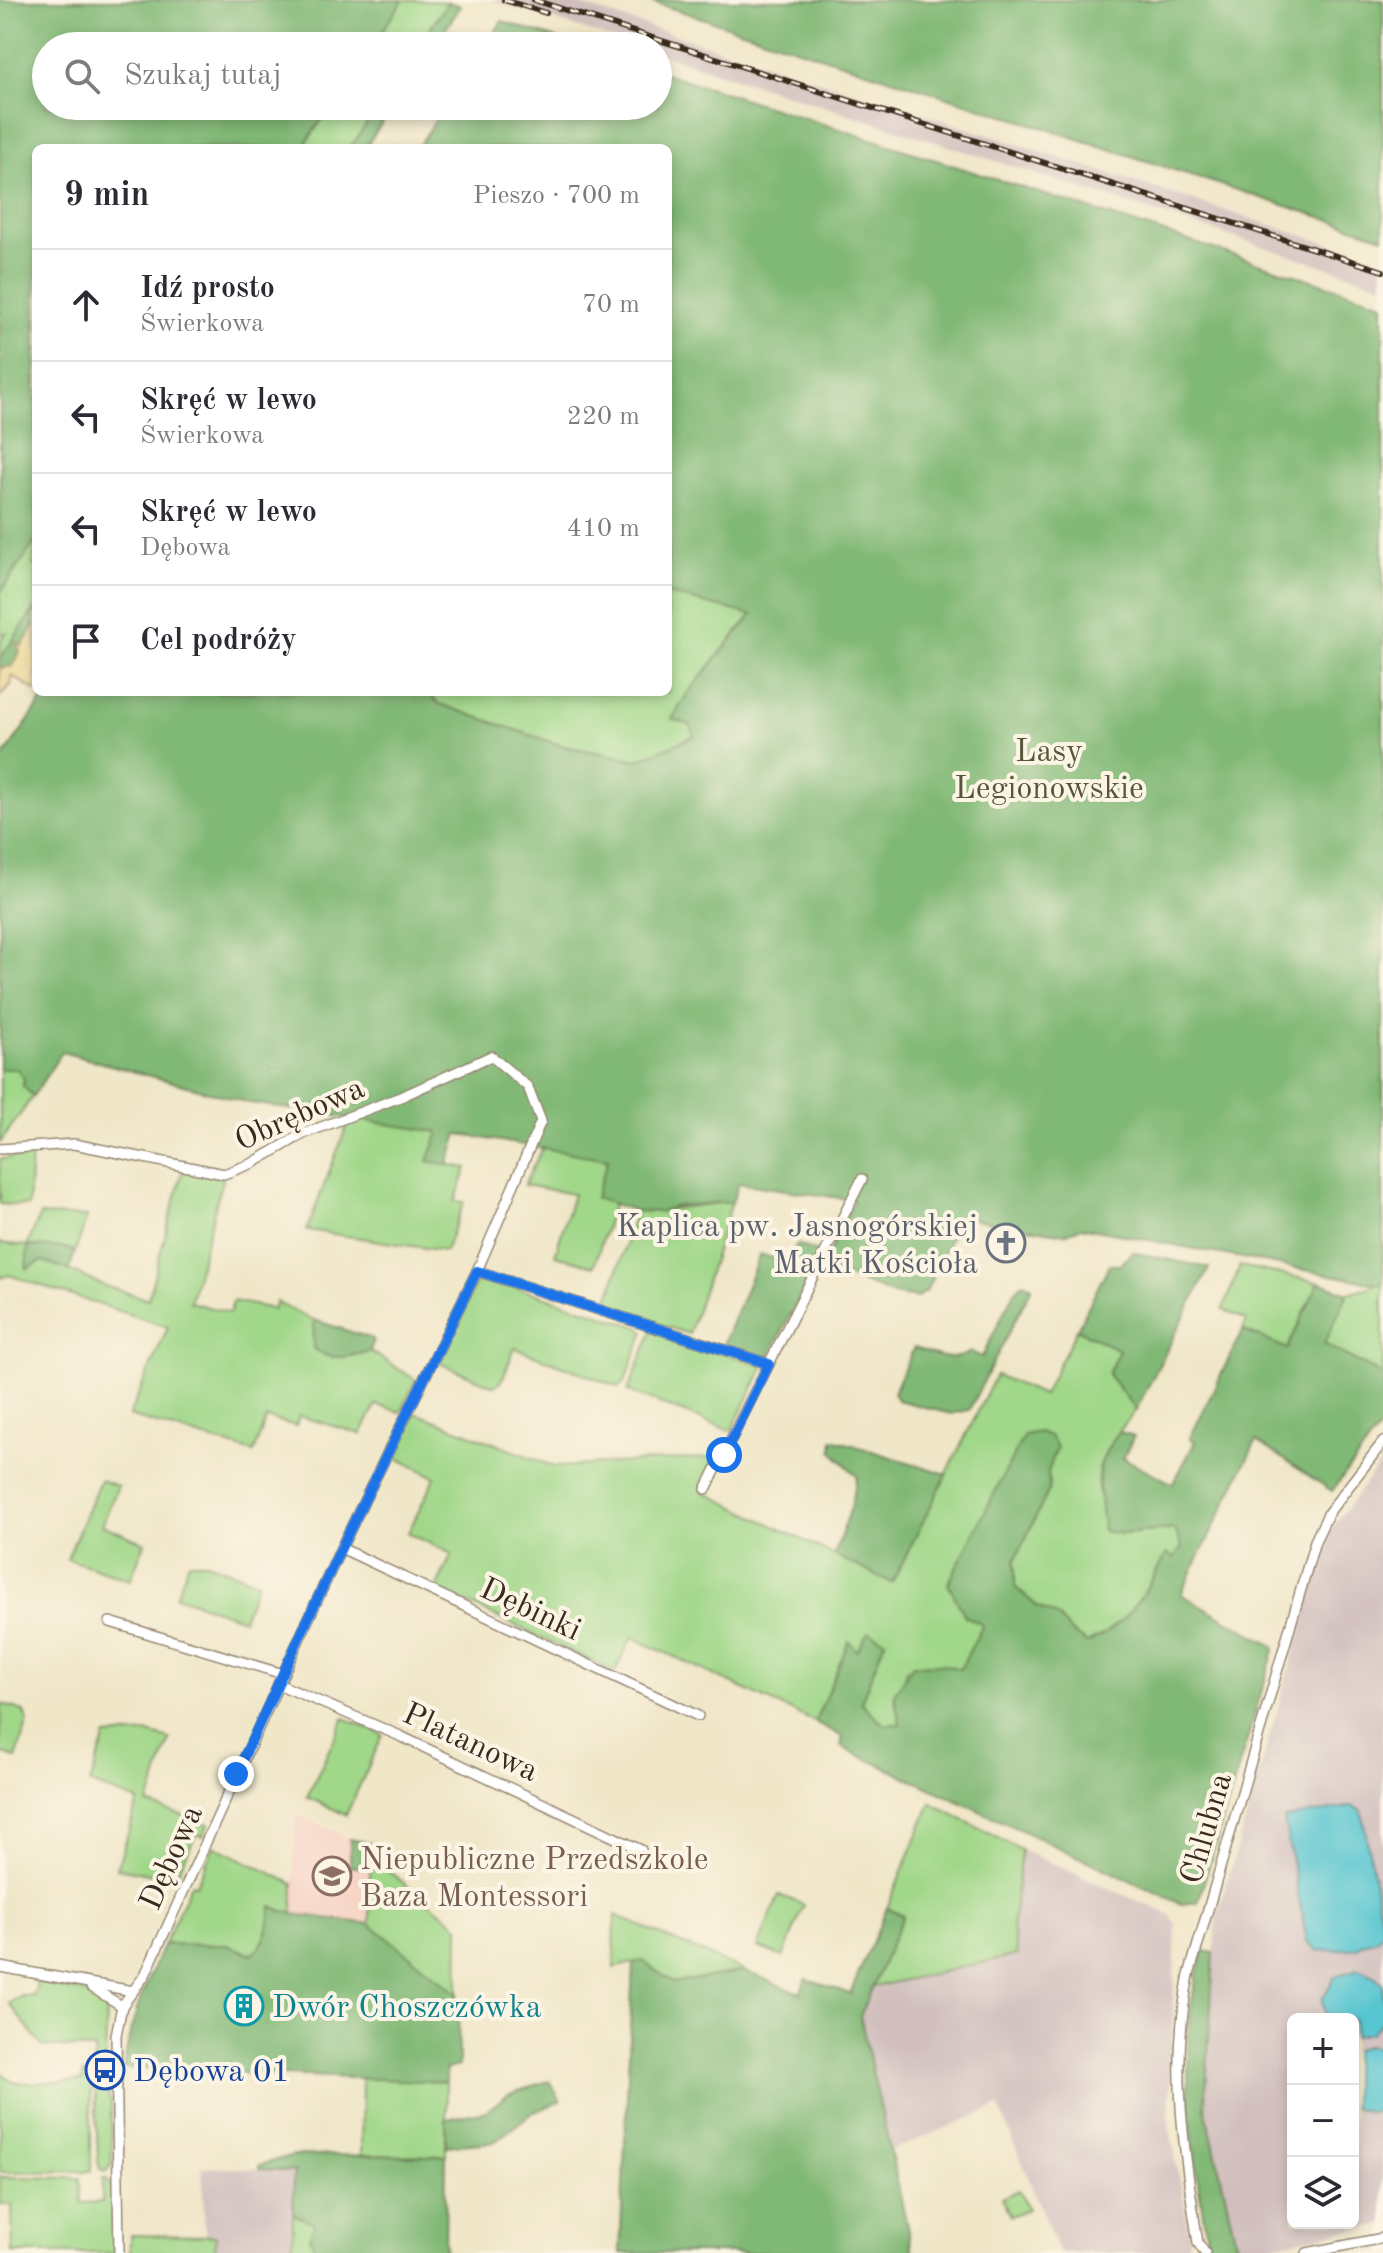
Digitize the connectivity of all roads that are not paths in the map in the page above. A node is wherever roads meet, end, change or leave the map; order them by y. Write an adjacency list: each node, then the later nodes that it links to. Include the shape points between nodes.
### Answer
1 (0, 1149): 2 (street, Obrębowa, via 74,1144 224,1174 303,1134 491,1056 528,1087 537,1106 539,1131)
2 (529, 1155): 4 (street, Dębowa)
3 (862, 1179): 5 (street)
4 (477, 1271): 5 (street); 8 (street, Dębowa)
5 (769, 1364): 7 (street)
6 (1383, 1442): 21 (street, Chlubna, via 1329,1512 1315,1541 1189,1975 1179,2046 1180,2102 1198,2243)
7 (706, 1489)
8 (341, 1548): 10 (street, Dębowa); 12 (street, Dębinki)
9 (110, 1622): 10 (street)
10 (283, 1674): 11 (street, Dębowa)
11 (278, 1684): 13 (street, Platanowa); 16 (street, Dębowa, via 145,1975)
12 (698, 1716)
13 (641, 1850)
14 (0, 1967): 15 (street)
15 (88, 1985): 16 (street); 17 (street)
16 (133, 1991): 17 (street, Dębowa)
17 (122, 2006): 20 (street, Dębowa, via 116,2035)
18 (1383, 2238): 19 (street)
19 (1334, 2250): 22 (street)
20 (119, 2253)
21 (1205, 2253)
22 (1307, 2253)

